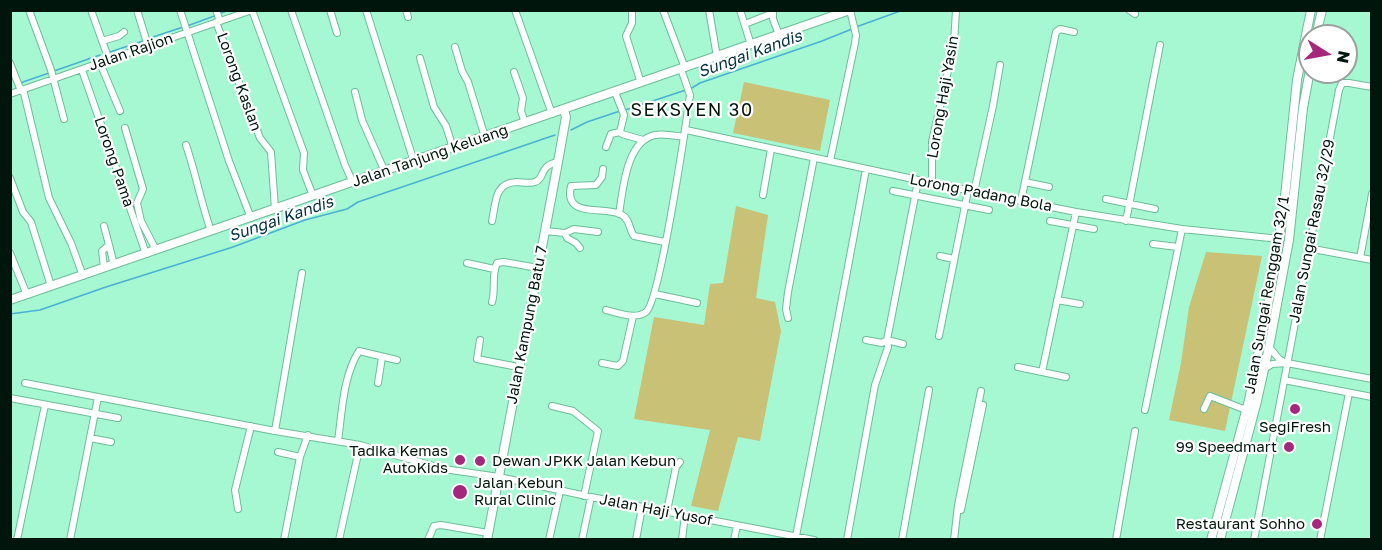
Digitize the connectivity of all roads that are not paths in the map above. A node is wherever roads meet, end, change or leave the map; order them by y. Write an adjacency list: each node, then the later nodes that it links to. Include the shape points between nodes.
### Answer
1 (29, 10): 39 (street)
2 (91, 10): 25 (street)
3 (137, 10): 26 (street)
4 (180, 10): 22 (street)
5 (291, 10): 72 (street)
6 (330, 10): 23 (street)
7 (366, 10): 64 (street)
8 (515, 10): 49 (street)
9 (632, 10): 40 (street, via 632,24 626,36)
10 (663, 10): 36 (street)
11 (709, 10): 30 (street)
12 (740, 10): 19 (street)
13 (956, 10): 73 (street, Lorong Haji Yasin, via 954,44 932,142)
14 (1311, 10): 57 (main road, Jalan Sungai Renggam 32/1, via 1298,80)
15 (845, 11): 24 (main road, Jalan Tanjung Keluang); 63 (street, via 856,35)
16 (773, 12): 19 (street); 24 (street)
17 (254, 15): 18 (street, Jalan Rajion); 77 (street, via 304,153 303,170)
18 (217, 18): 22 (street, Jalan Rajion); 83 (street, Lorong Kaslan, via 220,36 260,138 271,152)
19 (745, 24): 27 (street)
20 (124, 32): 25 (street)
21 (1074, 32): 71 (street, via 1060,29 1056,33)
22 (187, 33): 26 (street, Jalan Rajion); 89 (street)
23 (337, 33)
24 (779, 35): 27 (main road, Jalan Tanjung Keluang)
25 (102, 41): 32 (street)
26 (148, 45): 32 (street, Jalan Rajion)
27 (751, 45): 30 (main road, Jalan Tanjung Keluang)
28 (1160, 45): 84 (street)
29 (455, 47): 55 (street)
30 (717, 57): 36 (main road, Jalan Tanjung Keluang)
31 (420, 58): 58 (street, via 434,108)
32 (109, 60): 34 (street, Jalan Rajion)
33 (10, 63): 43 (street)
34 (100, 63): 38 (street, Jalan Rajion); 48 (street)
35 (1000, 66): 76 (street)
36 (683, 68): 40 (main road, Jalan Tanjung Keluang); 54 (street, via 690,95)
37 (514, 72): 51 (street, via 524,98 521,111)
38 (83, 74): 39 (street, Jalan Rajion); 109 (street, Lorong Pama)
39 (54, 80): 43 (street, Jalan Rajion); 50 (street)
40 (641, 83): 45 (main road, Jalan Tanjung Keluang)
41 (1307, 84): 57 (main road, Jalan Sungai Renggam 32/1)
42 (1371, 87): 108 (street, Jalan Sungai Rasau 32/29, via 1349,82 1342,83 1339,90)
43 (22, 90): 46 (street, Jalan Rajion); 121 (street, via 49,198)
44 (355, 92): 68 (street, via 362,120)
45 (615, 92): 47 (main road, Jalan Tanjung Keluang); 53 (street, via 624,116)
46 (10, 94)
47 (564, 110): 49 (main road, Jalan Tanjung Keluang); 65 (main road, Jalan Kampung Batu 7)
48 (120, 111)
49 (552, 114): 51 (main road, Jalan Tanjung Keluang)
50 (64, 119)
51 (525, 123): 55 (main road, Jalan Tanjung Keluang)
52 (125, 128): 110 (street, via 142,189 137,203 141,221)
53 (620, 132): 56 (street); 60 (street, via 611,134)
54 (685, 134): 56 (street, Lorong Padang Bola, via 658,134); 61 (street, Lorong Padang Bola); 103 (street)
55 (485, 137): 58 (main road, Jalan Tanjung Keluang)
56 (643, 140): 90 (street, via 627,168)
57 (1295, 143): 102 (main road, Jalan Sungai Renggam 32/1); 139 (main road, Jalan Sungai Renggam 32/1, via 1289,240)
58 (452, 144): 64 (main road, Jalan Tanjung Keluang)
59 (186, 145): 98 (street)
60 (606, 147)
61 (771, 149): 62 (street, Lorong Padang Bola); 79 (street)
62 (814, 158): 63 (street, Lorong Padang Bola); 133 (street, via 788,292)
63 (830, 161): 67 (street, Lorong Padang Bola)
64 (414, 162): 68 (main road, Jalan Tanjung Keluang)
65 (558, 162): 91 (street, via 544,168 535,182 504,184 499,189); 99 (main road, Jalan Kampung Batu 7)
66 (603, 169): 90 (street, via 596,185 571,186 572,203)
67 (866, 169): 70 (street, Lorong Padang Bola); 188 (street, via 826,391)
68 (385, 172): 72 (main road, Jalan Tanjung Keluang)
69 (10, 178): 123 (street, via 22,212 31,222)
70 (918, 181): 73 (street, Lorong Padang Bola); 80 (street)
71 (1025, 182): 74 (street); 82 (street)
72 (353, 183): 77 (main road, Jalan Tanjung Keluang)
73 (932, 183): 76 (street, Lorong Padang Bola)
74 (1049, 187)
75 (893, 191): 80 (street)
76 (971, 192): 82 (street, Lorong Padang Bola); 85 (street)
77 (312, 193): 83 (main road, Jalan Tanjung Keluang)
78 (1371, 194): 113 (street)
79 (763, 195)
80 (915, 195): 85 (street); 137 (street)
81 (1106, 199): 84 (street)
82 (1021, 201): 88 (street, Lorong Padang Bola)
83 (275, 204): 89 (main road, Jalan Tanjung Keluang)
84 (1130, 204): 86 (street); 93 (street)
85 (965, 205): 87 (street); 114 (street)
86 (1155, 209)
87 (989, 210)
88 (1076, 212): 93 (street, Lorong Padang Bola); 94 (street)
89 (249, 213): 98 (main road, Jalan Tanjung Keluang)
90 (619, 214): 103 (street, via 628,221 634,236)
91 (492, 221)
92 (1050, 221): 94 (street)
93 (1126, 221): 97 (street, Lorong Padang Bola)
94 (1073, 225): 96 (street); 127 (street)
95 (104, 226): 105 (street)
96 (1095, 229)
97 (1182, 229): 102 (street, Lorong Padang Bola); 106 (street)
98 (211, 231): 110 (main road, Jalan Tanjung Keluang)
99 (545, 231): 101 (street); 119 (main road, Jalan Kampung Batu 7)
100 (598, 232): 101 (street, via 574,229)
101 (565, 233): 107 (street)
102 (1280, 239): 164 (main road, Jalan Sungai Renggam 32/1)
103 (665, 242): 125 (street)
104 (1153, 244): 106 (street)
105 (109, 245): 117 (street); 118 (street, via 102,251)
106 (1178, 247): 163 (street)
107 (580, 248)
108 (1308, 248): 113 (street); 143 (street, Jalan Sungai Rasau 32/29)
109 (144, 249): 110 (main road, Jalan Tanjung Keluang); 117 (main road, Jalan Tanjung Keluang)
110 (156, 250)
111 (10, 253): 124 (street)
112 (940, 256): 114 (street)
113 (1360, 258): 115 (street)
114 (954, 259): 134 (street)
115 (1371, 260)
116 (467, 263): 120 (street)
117 (114, 265): 118 (main road, Jalan Tanjung Keluang)
118 (104, 268): 121 (main road, Jalan Tanjung Keluang)
119 (538, 268): 120 (street, via 504,262 497,263); 144 (main road, Jalan Kampung Batu 7)
120 (494, 269): 128 (street)
121 (81, 271): 123 (main road, Jalan Tanjung Keluang)
122 (303, 273): 168 (street)
123 (50, 281): 124 (main road, Jalan Tanjung Keluang)
124 (25, 290): 126 (main road, Jalan Tanjung Keluang)
125 (655, 294): 129 (street); 132 (street, via 649,309)
126 (10, 300)
127 (1057, 300): 130 (street); 147 (street)
128 (492, 302)
129 (697, 303)
130 (1080, 304)
131 (606, 310): 132 (street)
132 (633, 316): 142 (street, via 623,362 618,366)
133 (788, 318)
134 (939, 336)
135 (480, 340): 144 (street, via 477,359)
136 (866, 340): 137 (street)
137 (887, 340): 138 (street); 200 (street)
138 (903, 344)
139 (1269, 347): 143 (street, via 1279,360); 146 (main road, Jalan Sungai Renggam 32/1)
140 (382, 357): 141 (street); 152 (street); 172 (street, via 359,351 353,361)
141 (398, 360)
142 (602, 363)
143 (1287, 363): 146 (street); 149 (street); 150 (street, Jalan Sungai Rasau 32/29)
144 (518, 367): 178 (main road, Jalan Kampung Batu 7)
145 (1018, 367): 147 (street)
146 (1264, 369): 205 (main road, Jalan Sungai Renggam 32/1)
147 (1042, 372): 148 (street)
148 (1066, 377)
149 (1371, 379)
150 (1284, 380): 155 (street); 206 (street, Jalan Sungai Rasau 32/29)
151 (25, 383): 156 (street, Jalan Haji Yusof)
152 (378, 383)
153 (930, 390): 201 (street)
154 (981, 391): 184 (street)
155 (1349, 393): 157 (street); 207 (street)
156 (98, 397): 165 (street); 167 (street, Jalan Haji Yusof)
157 (1371, 397)
158 (10, 398): 159 (street)
159 (45, 405): 165 (street); 189 (street)
160 (983, 405): 184 (street)
161 (552, 406): 180 (street, via 573,411 598,430)
162 (1204, 409): 164 (street, via 1210,396)
163 (1145, 410)
164 (1246, 410): 204 (main road, Jalan Sungai Renggam 32/1)
165 (95, 414): 166 (street); 171 (street)
166 (118, 418)
167 (251, 426): 168 (street, Jalan Haji Yusof); 182 (street, via 235,490)
168 (275, 431): 170 (street, Jalan Haji Yusof)
169 (1135, 431): 203 (street)
170 (308, 435): 172 (street, Jalan Haji Yusof); 176 (street)
171 (90, 438): 173 (street); 190 (street)
172 (338, 441): 174 (street, Jalan Haji Yusof)
173 (111, 442)
174 (360, 445): 178 (street, Jalan Haji Yusof, via 444,469); 192 (street)
175 (278, 452): 176 (street)
176 (300, 457): 191 (street)
177 (680, 462): 183 (street)
178 (499, 477): 179 (street, Jalan Haji Yusof); 187 (main road, Jalan Kampung Batu 7)
179 (560, 491): 180 (street, Jalan Haji Yusof); 194 (street)
180 (587, 497): 181 (street, Jalan Haji Yusof); 195 (street)
181 (642, 507): 183 (street, Jalan Haji Yusof); 196 (street)
182 (238, 509)
183 (667, 511): 185 (street, Jalan Haji Yusof)
184 (958, 514): 202 (street)
185 (685, 516): 186 (street, Jalan Haji Yusof); 197 (street)
186 (737, 525): 188 (street, Jalan Haji Yusof); 198 (street)
187 (487, 536): 193 (street, via 441,525 430,530)
188 (793, 537): 199 (street, Jalan Haji Yusof)
189 (17, 540)
190 (70, 540)
191 (284, 540)
192 (339, 540)
193 (428, 540)
194 (549, 540)
195 (582, 540)
196 (636, 540)
197 (682, 540)
198 (734, 540)
199 (813, 540)
200 (847, 540)
201 (902, 540)
202 (954, 540)
203 (1116, 540)
204 (1211, 540)
205 (1220, 540)
206 (1254, 540)
207 (1320, 540)

